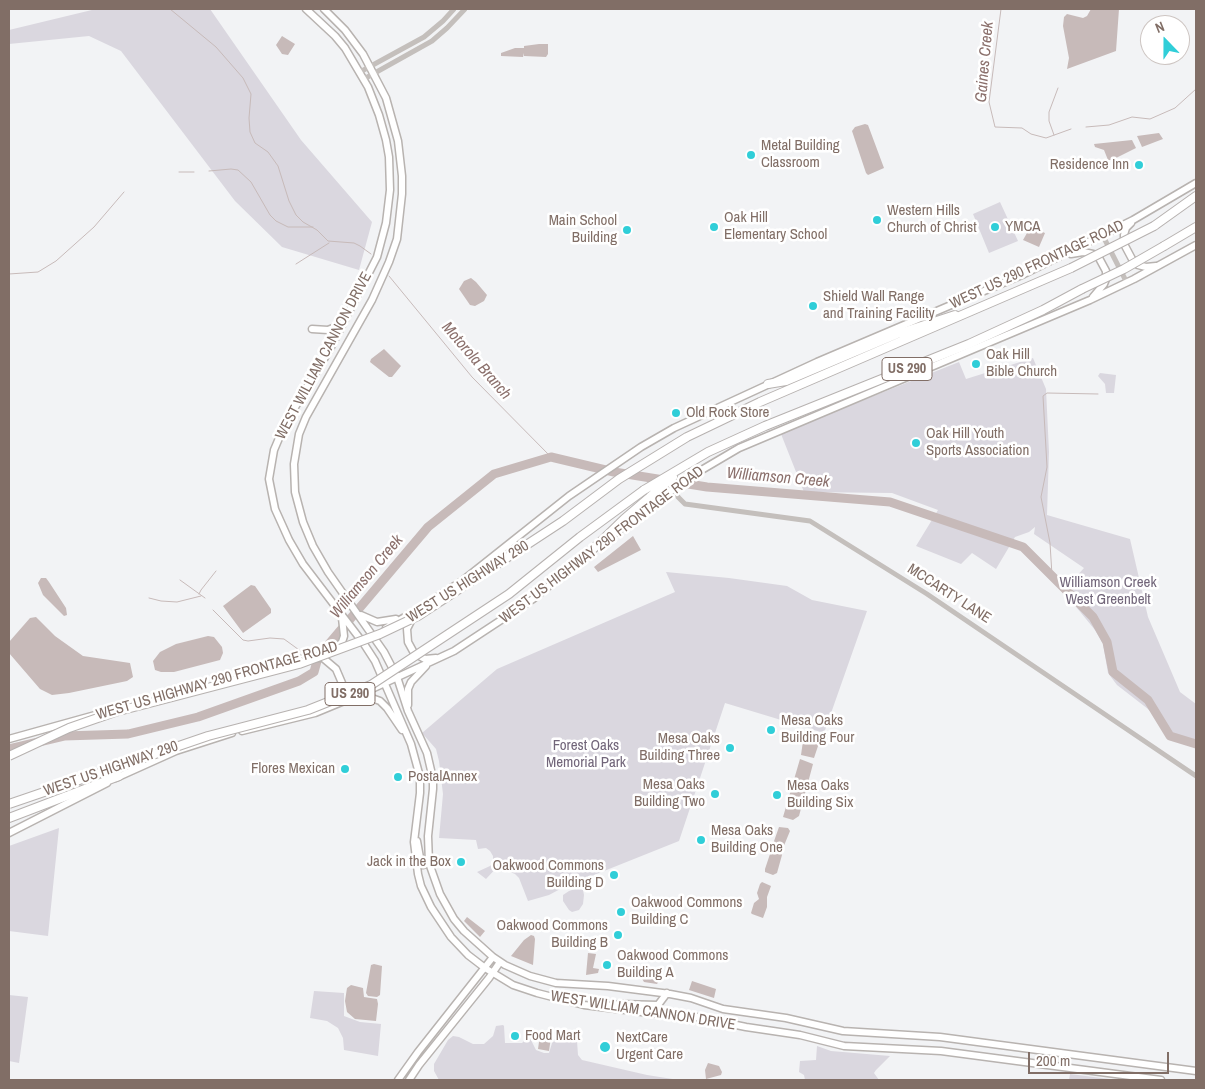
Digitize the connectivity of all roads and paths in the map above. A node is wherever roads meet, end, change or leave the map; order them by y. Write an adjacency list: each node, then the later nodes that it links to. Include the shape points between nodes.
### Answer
1 (306, 9): 6 (main road, WEST WILLIAM CANNON DRIVE, via 334,36)
2 (324, 9): 5 (main road, WEST WILLIAM CANNON DRIVE, via 356,43)
3 (454, 9): 5 (street, via 424,37)
4 (465, 9): 7 (street, via 432,42)
5 (370, 66): 6 (street); 7 (main road, WEST WILLIAM CANNON DRIVE)
6 (360, 72): 8 (main road, WEST WILLIAM CANNON DRIVE)
7 (374, 74): 8 (street); 13 (main road, WEST WILLIAM CANNON DRIVE, via 389,107 398,140 402,176)
8 (364, 79): 11 (main road, WEST WILLIAM CANNON DRIVE, via 380,115 389,157 390,190)
9 (1196, 183): 12 (main road, WEST US 290 FRONTAGE ROAD)
10 (1196, 196): 21 (highway, US 290, bridge, via 1154,226 1071,268)
11 (386, 220): 13 (main road); 22 (main road, WEST WILLIAM CANNON DRIVE, via 377,257)
12 (1134, 220): 15 (main road, WEST US 290 FRONTAGE ROAD); 18 (main road, via 1124,234 1124,244 1132,259 1138,265)
13 (399, 223): 33 (main road, WEST WILLIAM CANNON DRIVE, via 397,239 372,300 306,417 296,450 295,492 303,522 320,560 357,613)
14 (1196, 227): 26 (highway, WEST US HIGHWAY 290 / US 290, bridge, via 1124,269 969,344 765,426)
15 (1103, 236): 17 (main road, WEST US 290 FRONTAGE ROAD); 19 (street)
16 (1196, 245): 18 (main road)
17 (1066, 254): 20 (main road, via 1093,254 1106,271 1104,284); 24 (main road, WEST US 290 FRONTAGE ROAD)
18 (1159, 266): 19 (main road)
19 (1127, 283): 20 (main road)
20 (1090, 300): 27 (main road, WEST US HIGHWAY 290 FRONTAGE ROAD, via 739,448)
21 (974, 310): 24 (highway, via 922,324 786,380); 49 (highway, WEST US HIGHWAY 290 / US 290, bridge, via 687,437 418,616 380,634 299,664 115,712 69,728)
22 (343, 324): 23 (main road, via 328,330); 31 (main road, WEST WILLIAM CANNON DRIVE, via 285,424 274,450 269,479 275,509 288,540)
23 (312, 329)
24 (768, 384): 25 (main road, WEST US 290 FRONTAGE ROAD)
25 (654, 439): 29 (main road, WEST US HIGHWAY 290, via 584,486)
26 (690, 462): 28 (highway); 52 (highway, WEST US HIGHWAY 290 / US 290, bridge, via 644,490 509,594 371,685 308,710 208,736)
27 (681, 483): 28 (main road, WEST US HIGHWAY 290 FRONTAGE ROAD); 51 (street, MCCARTY LANE, via 677,493 685,504 810,520 927,594)
28 (593, 549): 38 (main road, WEST US HIGHWAY 290 FRONTAGE ROAD, via 512,614)
29 (492, 556): 30 (main road, WEST US HIGHWAY 290 FRONTAGE ROAD, via 462,581)
30 (418, 610): 32 (main road, WEST US HIGHWAY 290 FRONTAGE ROAD); 38 (main road, via 407,629 408,642 414,654 425,659)
31 (342, 615): 35 (main road, WEST WILLIAM CANNON DRIVE); 36 (main road, via 345,631)
32 (407, 616): 33 (main road); 34 (main road, WEST US HIGHWAY 290 FRONTAGE ROAD)
33 (367, 622): 34 (main road, WEST WILLIAM CANNON DRIVE)
34 (373, 634): 35 (main road, WEST US HIGHWAY 290 FRONTAGE ROAD); 40 (main road, WEST WILLIAM CANNON DRIVE)
35 (360, 639): 36 (main road, WEST US HIGHWAY 290 FRONTAGE ROAD); 41 (main road, WEST WILLIAM CANNON DRIVE)
36 (336, 648): 37 (main road, WEST US HIGHWAY 290 FRONTAGE ROAD)
37 (306, 657): 43 (main road, via 323,658 336,669 342,692 341,698); 46 (main road, WEST US HIGHWAY 290 FRONTAGE ROAD, bridge)
38 (439, 658): 39 (main road, WEST US HIGHWAY 290 FRONTAGE ROAD)
39 (432, 662): 40 (main road, WEST US HIGHWAY 290 FRONTAGE ROAD); 44 (main road, via 411,682)
40 (396, 677): 41 (main road, WEST US HIGHWAY 290 FRONTAGE ROAD); 44 (main road, WEST WILLIAM CANNON DRIVE)
41 (385, 683): 42 (main road, WEST US HIGHWAY 290 FRONTAGE ROAD); 45 (main road, WEST WILLIAM CANNON DRIVE)
42 (361, 694): 43 (main road, WEST US HIGHWAY 290 FRONTAGE ROAD); 45 (main road, via 387,708)
43 (332, 706): 50 (main road, WEST US HIGHWAY 290, via 189,747)
44 (408, 711): 47 (main road, WEST WILLIAM CANNON DRIVE)
45 (407, 735): 48 (main road, WEST WILLIAM CANNON DRIVE)
46 (9, 739)
47 (427, 752): 48 (main road); 56 (main road, WEST WILLIAM CANNON DRIVE, via 433,789)
48 (413, 753): 54 (main road, WEST WILLIAM CANNON DRIVE, via 420,776)
49 (9, 756)
50 (119, 776): 53 (highway); 55 (main road, WEST US HIGHWAY 290)
51 (1196, 776)
52 (9, 804)
53 (9, 818)
54 (415, 830): 56 (main road, via 421,863); 59 (main road, WEST WILLIAM CANNON DRIVE, via 418,874 431,908 451,937)
55 (9, 833)
56 (429, 863): 57 (main road, WEST WILLIAM CANNON DRIVE, via 440,894 456,921)
57 (493, 957): 58 (main road, WEST WILLIAM CANNON DRIVE); 59 (main road)
58 (500, 962): 60 (main road); 61 (main road, WEST WILLIAM CANNON DRIVE, via 530,976 556,983)
59 (485, 968): 60 (main road, WEST WILLIAM CANNON DRIVE); 64 (main road)
60 (493, 973): 62 (main road, WEST WILLIAM CANNON DRIVE, via 537,994); 65 (main road)
61 (667, 993): 62 (main road, via 658,1005 619,1004); 63 (main road, WEST WILLIAM CANNON DRIVE, via 723,1009 786,1018 842,1031 940,1037)
62 (603, 1008): 66 (main road, WEST WILLIAM CANNON DRIVE, via 687,1015 844,1046 941,1051)
63 (1196, 1071)
64 (398, 1080)
65 (409, 1080)
66 (1161, 1080)

